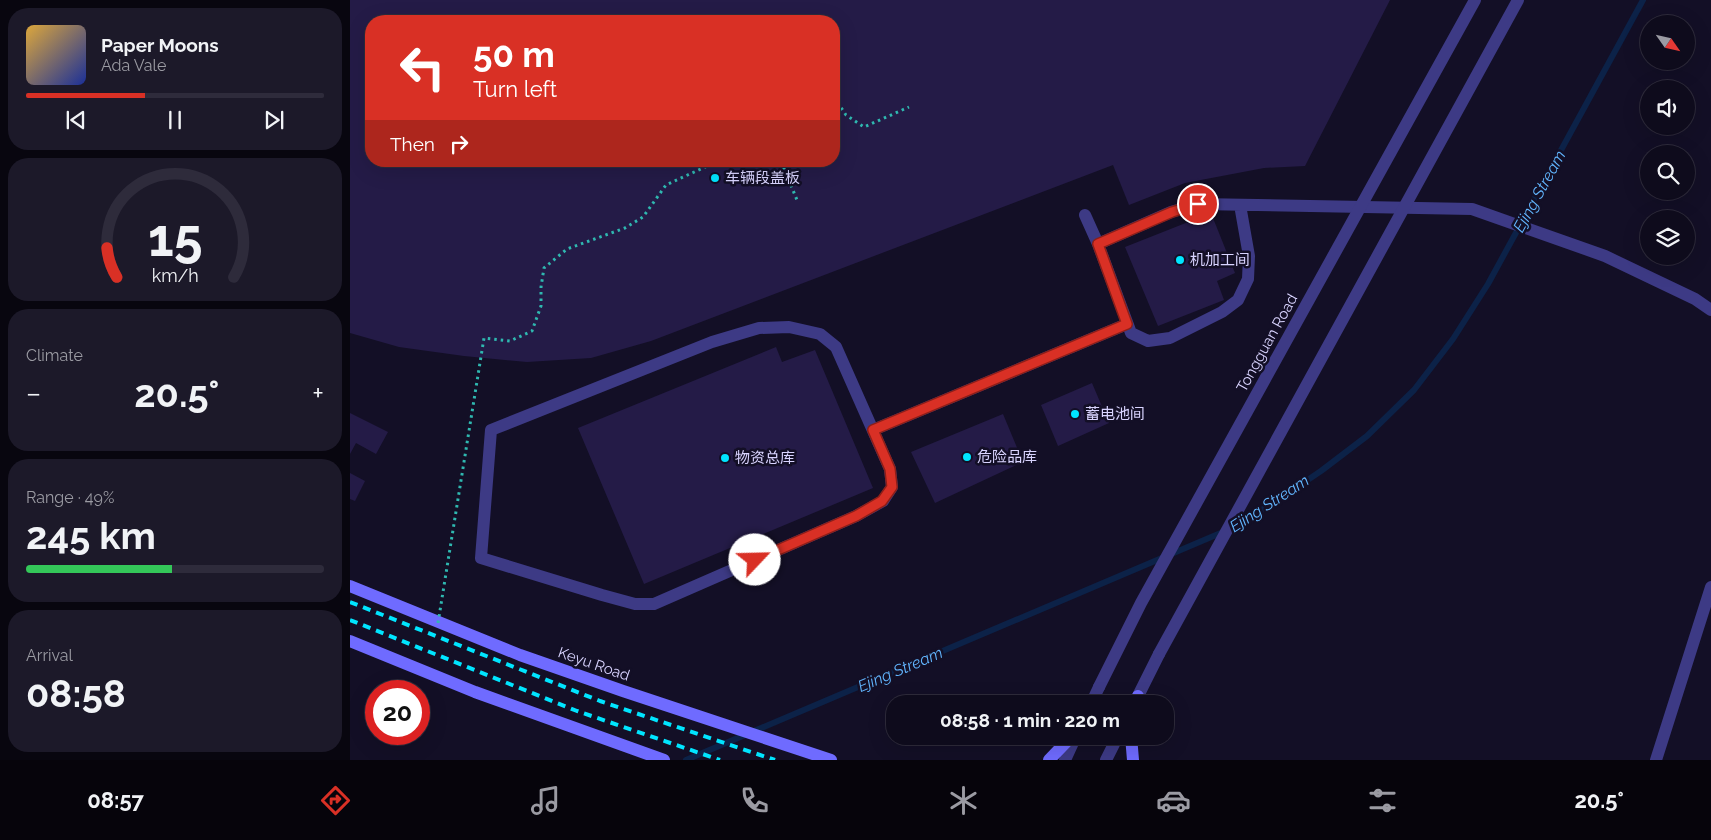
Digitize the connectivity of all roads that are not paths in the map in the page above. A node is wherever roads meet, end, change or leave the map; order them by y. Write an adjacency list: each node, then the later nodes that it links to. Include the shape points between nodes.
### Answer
1 (1475, 0): 12 (street, Tongguan Road, bridge, via 1141,603)
2 (1518, 0): 13 (street, bridge)
3 (1240, 205): 5 (street, via 1198,204); 6 (street, via 1472,209 1605,256 1695,299); 7 (street, via 1249,256 1248,279 1238,300 1222,312 1170,338 1148,341 1131,333)
4 (1085, 215): 5 (street)
5 (1098, 244): 7 (street)
6 (1711, 310)
7 (1127, 324): 8 (street)
8 (873, 430): 8 (street, via 890,469 892,487 882,501 856,516 654,604 635,604 482,558 491,430 712,342 759,328 789,327 820,334 836,347)
9 (350, 586): 19 (main road, Keyu Road, via 520,655)
10 (1711, 587): 24 (street)
11 (350, 641): 18 (main road, via 475,692)
12 (1095, 695)
13 (1139, 695)
14 (1063, 745): 20 (main road)
15 (1072, 745): 21 (street)
16 (1114, 745): 22 (street)
17 (1132, 745): 23 (main road)
18 (664, 760)
19 (831, 760)
20 (1049, 760)
21 (1065, 760)
22 (1106, 760)
23 (1133, 760)
24 (1656, 760)

